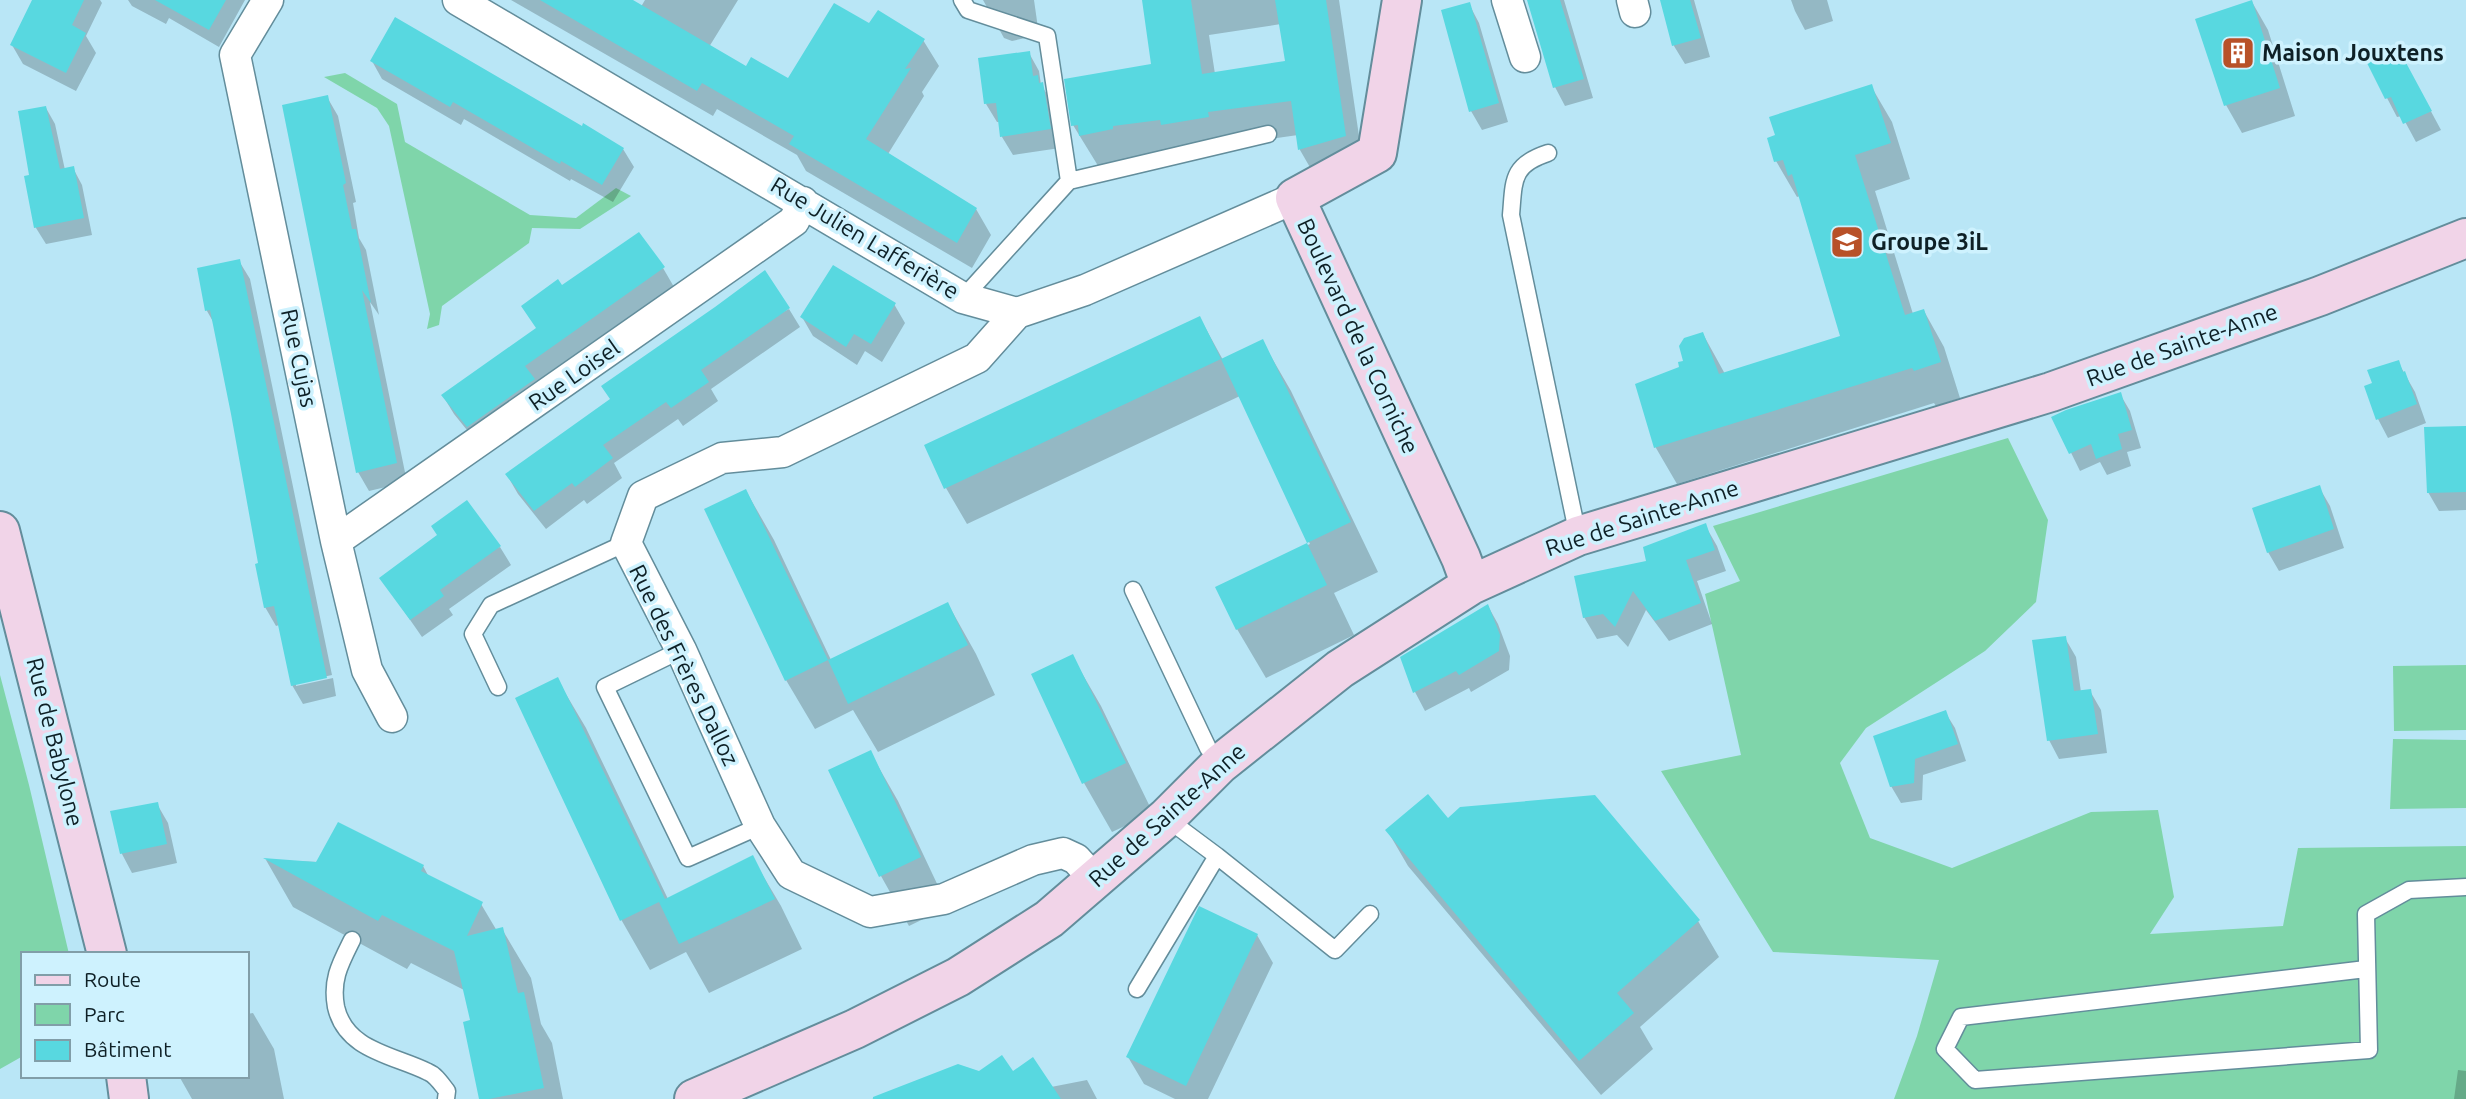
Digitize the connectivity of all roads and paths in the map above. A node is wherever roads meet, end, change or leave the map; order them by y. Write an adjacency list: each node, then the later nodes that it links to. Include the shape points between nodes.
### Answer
1 (268, 0): 17 (street, Rue Cujas, via 235,55)
2 (458, 0): 11 (street, Rue Julien Lafferière)
3 (962, 0): 9 (lane, via 968,10 1047,36)
4 (1402, 0): 10 (street, Boulevard de la Corniche, via 1377,153)
5 (1507, 0): 6 (street)
6 (1525, 57)
7 (1268, 134): 9 (lane)
8 (1548, 153): 16 (lane, via 1529,159 1515,177 1511,215)
9 (1069, 181): 13 (lane)
10 (1295, 198): 14 (street, via 1085,290); 19 (street, Boulevard de la Corniche)
11 (803, 202): 13 (street, Rue Julien Lafferière); 17 (street, Rue Loisel, via 794,221)
12 (2466, 238): 16 (street, Rue de Sainte-Anne, via 2320,296 2051,391)
13 (963, 298): 14 (street, Rue Julien Lafferière)
14 (1017, 313): 18 (street, Rue des Frères Dalloz, via 977,358 783,452 722,458 643,496)
15 (0, 531): 32 (street, Rue de Babylone)
16 (1578, 536): 19 (street, Rue de Sainte-Anne)
17 (337, 541): 23 (street, Rue Cujas, via 367,670)
18 (625, 543): 21 (street, Rue des Frères Dalloz); 22 (lane, via 491,605 473,634)
19 (1471, 585): 24 (street, Rue de Sainte-Anne, via 1340,669)
20 (1133, 590): 24 (lane, via 1208,748)
21 (681, 650): 26 (street, Rue des Frères Dalloz); 26 (lane, via 605,687 688,858)
22 (498, 687)
23 (392, 717)
24 (1220, 764): 25 (street, Rue de Sainte-Anne)
25 (1166, 818): 27 (lane); 28 (street, Rue de Sainte-Anne)
26 (760, 826): 28 (street, Rue des Frères Dalloz, via 791,874 870,912 944,899 1033,860 1063,853 1076,859)
27 (1217, 856): 30 (lane, via 1335,950); 34 (lane)
28 (1095, 880): 38 (street, Rue de Sainte-Anne, via 1049,919 958,977 855,1029)
29 (2466, 887): 33 (lane, via 2409,890 2366,914)
30 (1370, 914)
31 (352, 940): 37 (lane, via 333,990 340,1022 355,1040 431,1073 447,1091)
32 (106, 952)
33 (2366, 969): 33 (lane, via 2369,1050 1975,1080 1945,1049 1961,1017)
34 (1137, 989)
35 (126, 1078): 36 (street)
36 (129, 1099)
37 (446, 1099)
38 (694, 1099)

